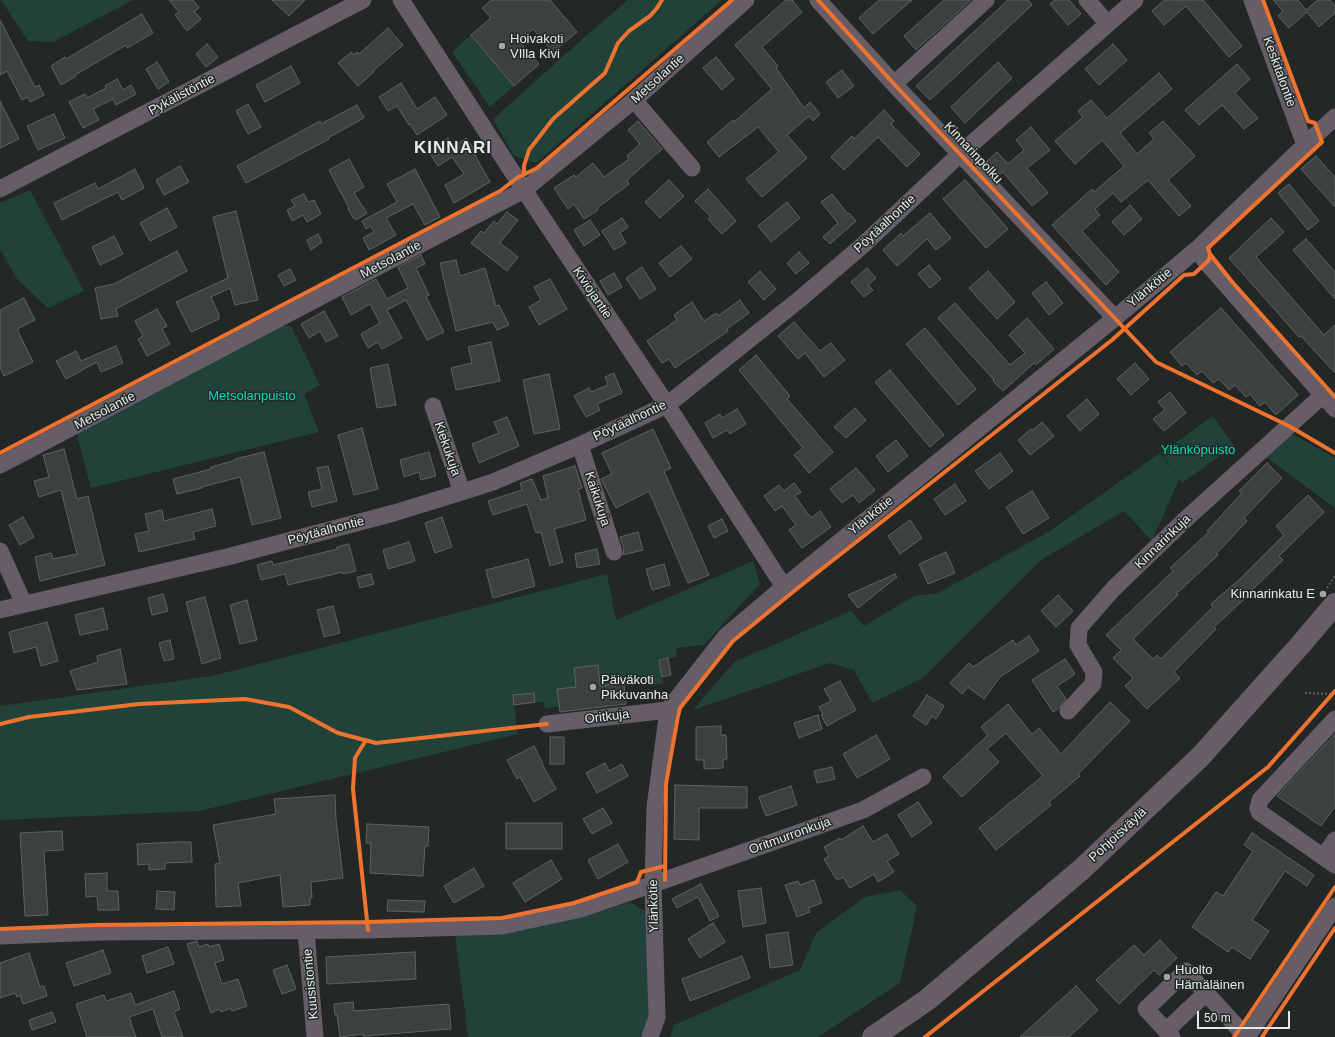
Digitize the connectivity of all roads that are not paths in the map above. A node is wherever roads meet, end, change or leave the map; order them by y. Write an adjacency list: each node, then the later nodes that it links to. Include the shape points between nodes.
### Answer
1 (363, 0): 16 (street, Pykälistöntie)
2 (401, 0): 17 (street, Kiviojantie)
3 (746, 0): 11 (street, Metsolantie)
4 (818, 0): 10 (street, Kinnarinpolku)
5 (986, 0): 10 (street)
6 (1087, 0): 9 (street)
7 (1135, 0): 9 (street, Pöytäalhontie)
8 (1252, 0): 13 (street, Keskitalontie)
9 (1108, 24): 14 (street, Pöytäalhontie)
10 (894, 84): 14 (street, Kinnarinpolku)
11 (634, 100): 15 (street); 17 (street, Metsolantie)
12 (1335, 117): 13 (street, Ylänkötie)
13 (1305, 145): 18 (street, Ylänkötie)
14 (960, 154): 19 (street, Kinnarinpolku); 21 (street, Pöytäalhontie, via 800,300)
15 (692, 168)
16 (0, 189)
17 (524, 190): 21 (street, Kiviojantie); 25 (street, Metsolantie)
18 (1197, 249): 19 (street, Ylänkötie); 20 (street)
19 (1115, 318): 29 (street, Ylänkötie)
20 (1323, 395): 23 (street); 34 (street, Kinnarinkuja, via 1187,518 1114,588 1079,628 1078,645 1094,672 1093,684)
21 (667, 405): 24 (street, Pöytäalhontie); 29 (street, Kiviojantie)
22 (433, 406): 26 (street, Kiekukuja)
23 (1335, 409)
24 (580, 445): 26 (street, Pöytäalhontie, via 493,482); 28 (street, Kaikukuja)
25 (0, 465)
26 (462, 492): 31 (street, Pöytäalhontie, via 394,513 227,557)
27 (0, 551): 31 (street)
28 (614, 552)
29 (784, 586): 33 (street, Ylänkötie, via 726,636)
30 (1331, 596): 49 (main road, Pohjoisväylä, via 1302,643 1202,756 1082,869 927,1000)
31 (24, 604): 32 (street, Pöytäalhontie)
32 (0, 610)
33 (668, 710): 36 (street, Oritkuja); 40 (street, Ylänkötie, via 655,807)
34 (1068, 711)
35 (1335, 718): 39 (street, via 1260,800 1258,808 1259,812)
36 (547, 724)
37 (923, 777): 40 (street, Oritmurronkuja, via 863,810)
38 (1335, 840): 39 (street)
39 (1330, 860)
40 (653, 884): 42 (street, Oritmurronkuja, via 581,909 502,926); 48 (street, Ylänkötie, via 657,1017)
41 (1335, 906): 46 (street)
42 (306, 931): 43 (street, Oritmurronkuja, via 101,932); 47 (street, Kuusistontie)
43 (0, 936)
44 (1206, 993): 45 (street); 45 (street, via 1186,972 1146,1009); 46 (street)
45 (1169, 1034)
46 (1247, 1036)
47 (316, 1037)
48 (650, 1037)
49 (873, 1037)

